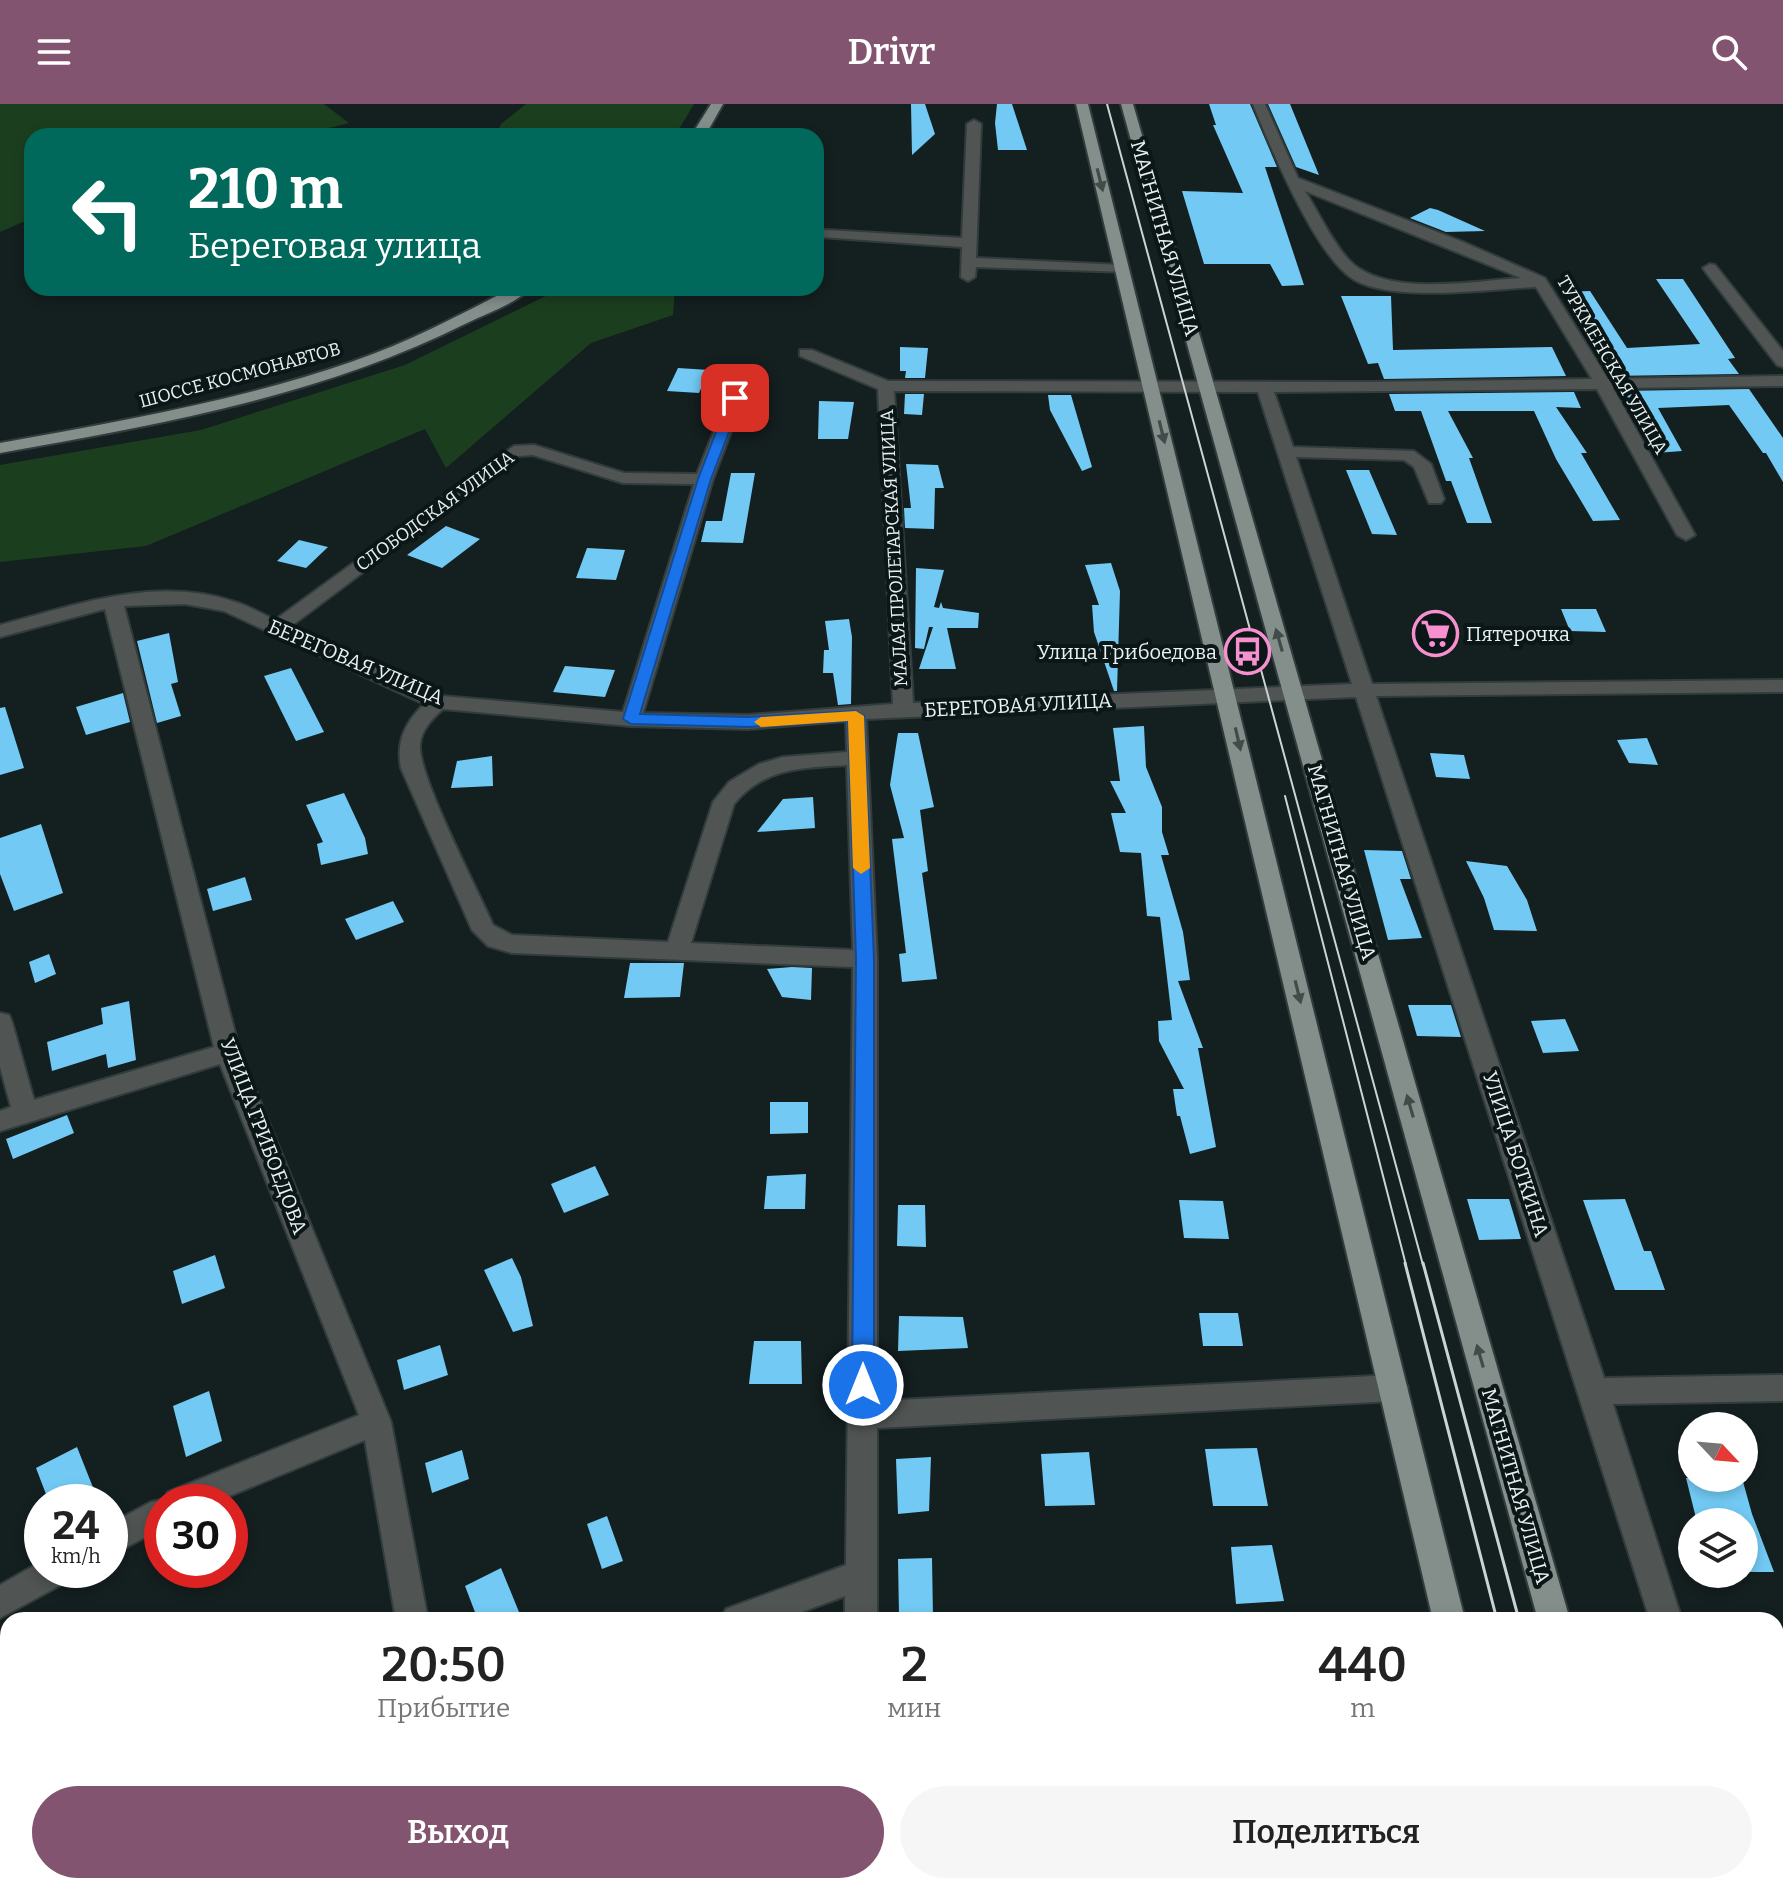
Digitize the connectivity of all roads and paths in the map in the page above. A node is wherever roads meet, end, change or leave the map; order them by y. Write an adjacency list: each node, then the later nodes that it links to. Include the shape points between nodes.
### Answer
1 (717, 104): 6 (main road)
2 (1082, 104): 11 (main road, one-way to 11)
3 (1127, 104): 21 (main road, МАГНИТНАЯ УЛИЦА)
4 (1259, 104): 7 (street)
5 (974, 124): 9 (street)
6 (703, 128)
7 (1292, 181): 12 (street, ТУРКМЕНСКАЯ УЛИЦА); 12 (street, via 1342,261 1359,276 1410,288)
8 (826, 234): 9 (street)
9 (969, 243): 11 (street, via 968,270)
10 (1710, 268): 15 (street)
11 (1122, 269): 19 (main road)
12 (1540, 281): 17 (street, ТУРКМЕНСКАЯ УЛИЦА)
13 (508, 296): 23 (main road, ШОССЕ КОСМОНАВТОВ, via 336,372 117,429)
14 (806, 353): 20 (street)
15 (1783, 362)
16 (746, 371): 25 (street)
17 (1601, 381): 18 (street); 22 (street); 27 (street, ТУРКМЕНСКАЯ УЛИЦА)
18 (1783, 381)
19 (1151, 385): 20 (street); 21 (street); 33 (main road, one-way to 33)
20 (886, 386): 36 (street, МАЛАЯ ПРОЛЕТАРСКАЯ УЛИЦА)
21 (1207, 386): 22 (street); 34 (main road, МАГНИТНАЯ УЛИЦА, one-way to 21)
22 (1264, 386): 24 (street, УЛИЦА БОТКИНА)
23 (0, 448)
24 (1285, 452): 26 (street, via 1408,455 1422,464); 32 (street, УЛИЦА БОТКИНА)
25 (704, 479): 29 (street, СЛОБОДСКАЯ УЛИЦА, via 623,478 534,450 514,451); 38 (street)
26 (1435, 499)
27 (1686, 535)
28 (113, 601): 29 (street, БЕРЕГОВАЯ УЛИЦА, via 185,598 229,606); 30 (street, БЕРЕГОВАЯ УЛИЦА); 43 (street, УЛИЦА ГРИБОЕДОВА)
29 (276, 628): 35 (street, БЕРЕГОВАЯ УЛИЦА)
30 (0, 631)
31 (1783, 686): 32 (street, БЕРЕГОВАЯ УЛИЦА)
32 (1363, 690): 34 (street, БЕРЕГОВАЯ УЛИЦА); 48 (street, УЛИЦА БОТКИНА)
33 (1227, 695): 34 (street, БЕРЕГОВАЯ УЛИЦА); 36 (street, БЕРЕГОВАЯ УЛИЦА); 46 (main road, one-way to 46)
34 (1295, 695): 59 (main road, МАГНИТНАЯ УЛИЦА, one-way to 34)
35 (438, 702): 38 (street, БЕРЕГОВАЯ УЛИЦА); 40 (street, via 411,731 408,750 484,930 512,944)
36 (903, 710): 37 (street, БЕРЕГОВАЯ УЛИЦА)
37 (856, 716): 38 (street, БЕРЕГОВАЯ УЛИЦА, via 748,722); 39 (street)
38 (631, 719)
39 (857, 758): 40 (street, via 783,763 756,770 736,784 724,802); 41 (street)
40 (677, 952): 41 (street)
41 (865, 959): 49 (street)
42 (0, 1022): 44 (street)
43 (228, 1052): 44 (street); 50 (street, УЛИЦА ГРИБОЕДОВА)
44 (25, 1112): 45 (street)
45 (0, 1121)
46 (1394, 1388): 49 (street); 58 (main road)
47 (1783, 1388): 48 (street)
48 (1594, 1391): 60 (street, УЛИЦА БОТКИНА)
49 (863, 1415): 52 (street)
50 (376, 1422): 51 (street); 55 (street, УЛИЦА ГРИБОЕДОВА)
51 (223, 1484)
52 (862, 1574): 56 (street); 57 (street)
53 (25, 1588): 54 (street)
54 (0, 1602)
55 (411, 1612)
56 (759, 1612)
57 (861, 1612)
58 (1447, 1612)
59 (1552, 1612)
60 (1663, 1612)

